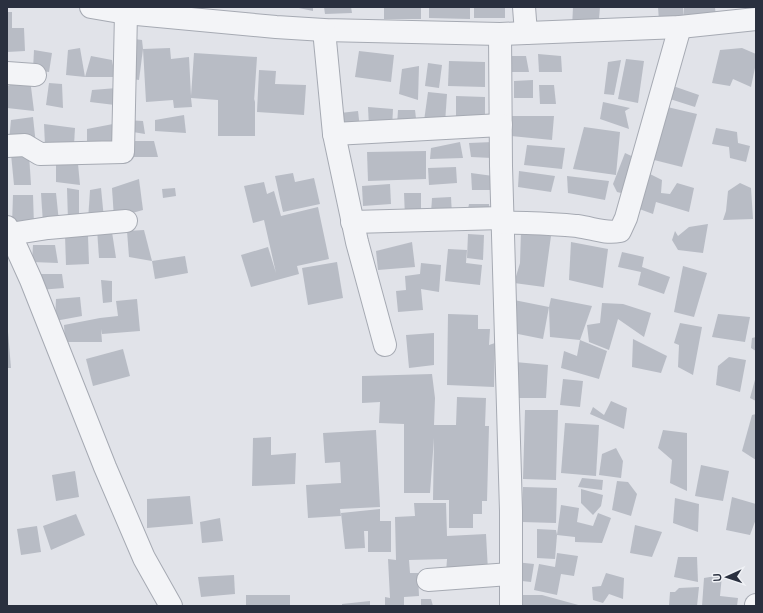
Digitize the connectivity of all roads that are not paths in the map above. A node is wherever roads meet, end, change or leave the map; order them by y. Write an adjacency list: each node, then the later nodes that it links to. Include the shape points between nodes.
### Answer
1 (91, 7): 3 (street)
2 (524, 7): 7 (street)
3 (126, 13): 6 (street); 13 (street, via 123,152 40,154 25,145)
4 (756, 19): 5 (street)
5 (680, 27): 7 (street); 14 (street, via 626,218 620,231 609,233 580,227)
6 (324, 30): 8 (street); 12 (street)
7 (526, 33): 8 (street)
8 (500, 34): 11 (street)
9 (7, 73): 10 (street)
10 (35, 75)
11 (501, 125): 12 (street); 14 (street)
12 (334, 134): 16 (street)
13 (7, 146)
14 (503, 220): 16 (street); 19 (street, via 511,511)
15 (126, 221): 17 (street)
16 (352, 222): 18 (street)
17 (9, 230): 21 (street, via 144,558)
18 (385, 345)
19 (510, 574): 20 (street); 22 (street)
20 (428, 580)
21 (171, 606)
22 (511, 606)

